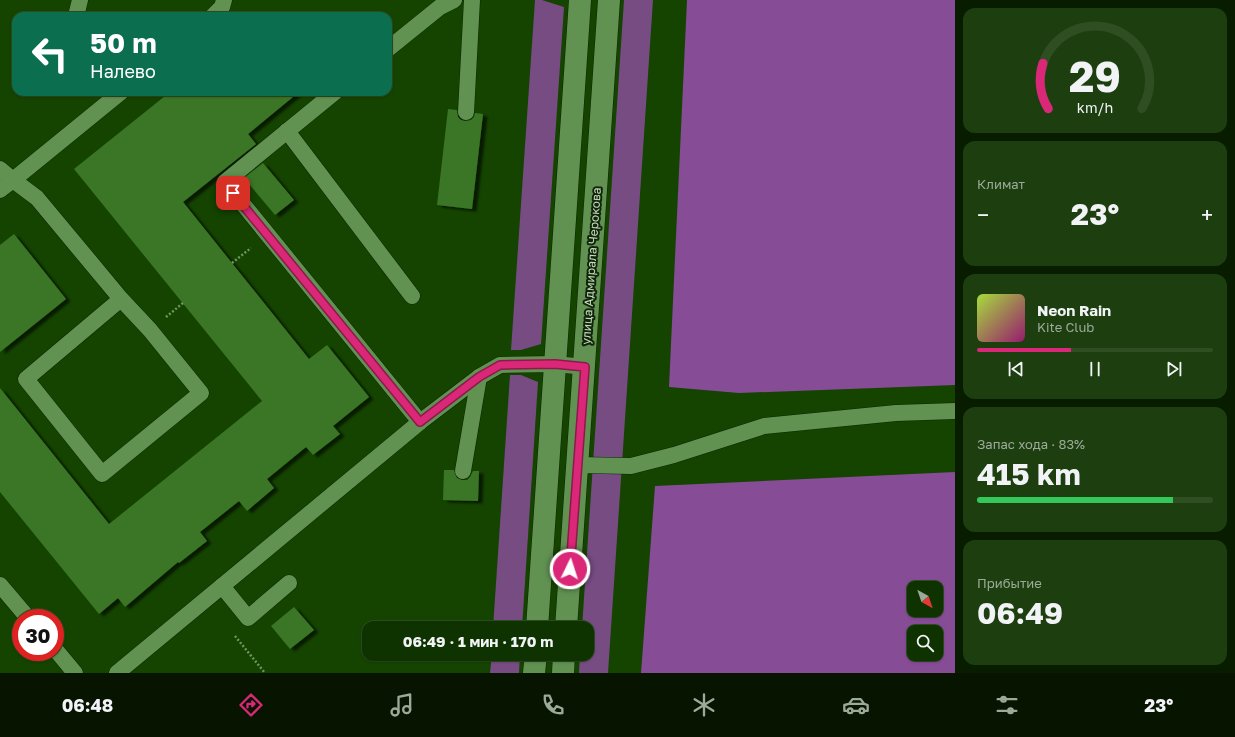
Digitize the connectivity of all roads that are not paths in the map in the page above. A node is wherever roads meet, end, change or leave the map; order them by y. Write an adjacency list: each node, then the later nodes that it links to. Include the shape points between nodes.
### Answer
1 (80, 0): 7 (lane)
2 (224, 0): 8 (lane)
3 (472, 0): 12 (lane)
4 (580, 0): 19 (street)
5 (609, 0): 20 (street, улица Адмирала Черокова)
6 (442, 2): 9 (lane)
7 (77, 12)
8 (217, 12)
9 (392, 46)
10 (116, 96): 15 (lane)
11 (330, 96): 13 (lane)
12 (466, 112)
13 (287, 131): 17 (lane); 23 (lane, via 225,182)
14 (0, 169): 15 (lane)
15 (13, 180): 16 (lane); 18 (lane, via 37,198)
16 (0, 190)
17 (412, 296)
18 (121, 299): 18 (lane, via 201,393 102,474 26,379)
19 (555, 364): 20 (lane); 21 (lane, via 500,365); 30 (street)
20 (585, 367): 24 (street, улица Адмирала Черокова)
21 (479, 377): 23 (lane); 25 (lane)
22 (955, 411): 24 (lane, via 896,413 764,426 631,466)
23 (420, 422): 28 (lane)
24 (577, 465): 31 (street, улица Адмирала Черокова)
25 (463, 471)
26 (289, 583): 28 (lane, via 248,618)
27 (0, 585): 29 (lane)
28 (222, 586): 36 (lane)
29 (20, 609)
30 (537, 621)
31 (566, 621)
32 (64, 660): 35 (lane)
33 (535, 661): 37 (street)
34 (564, 661): 38 (street)
35 (75, 673)
36 (118, 673)
37 (534, 673)
38 (563, 673)

